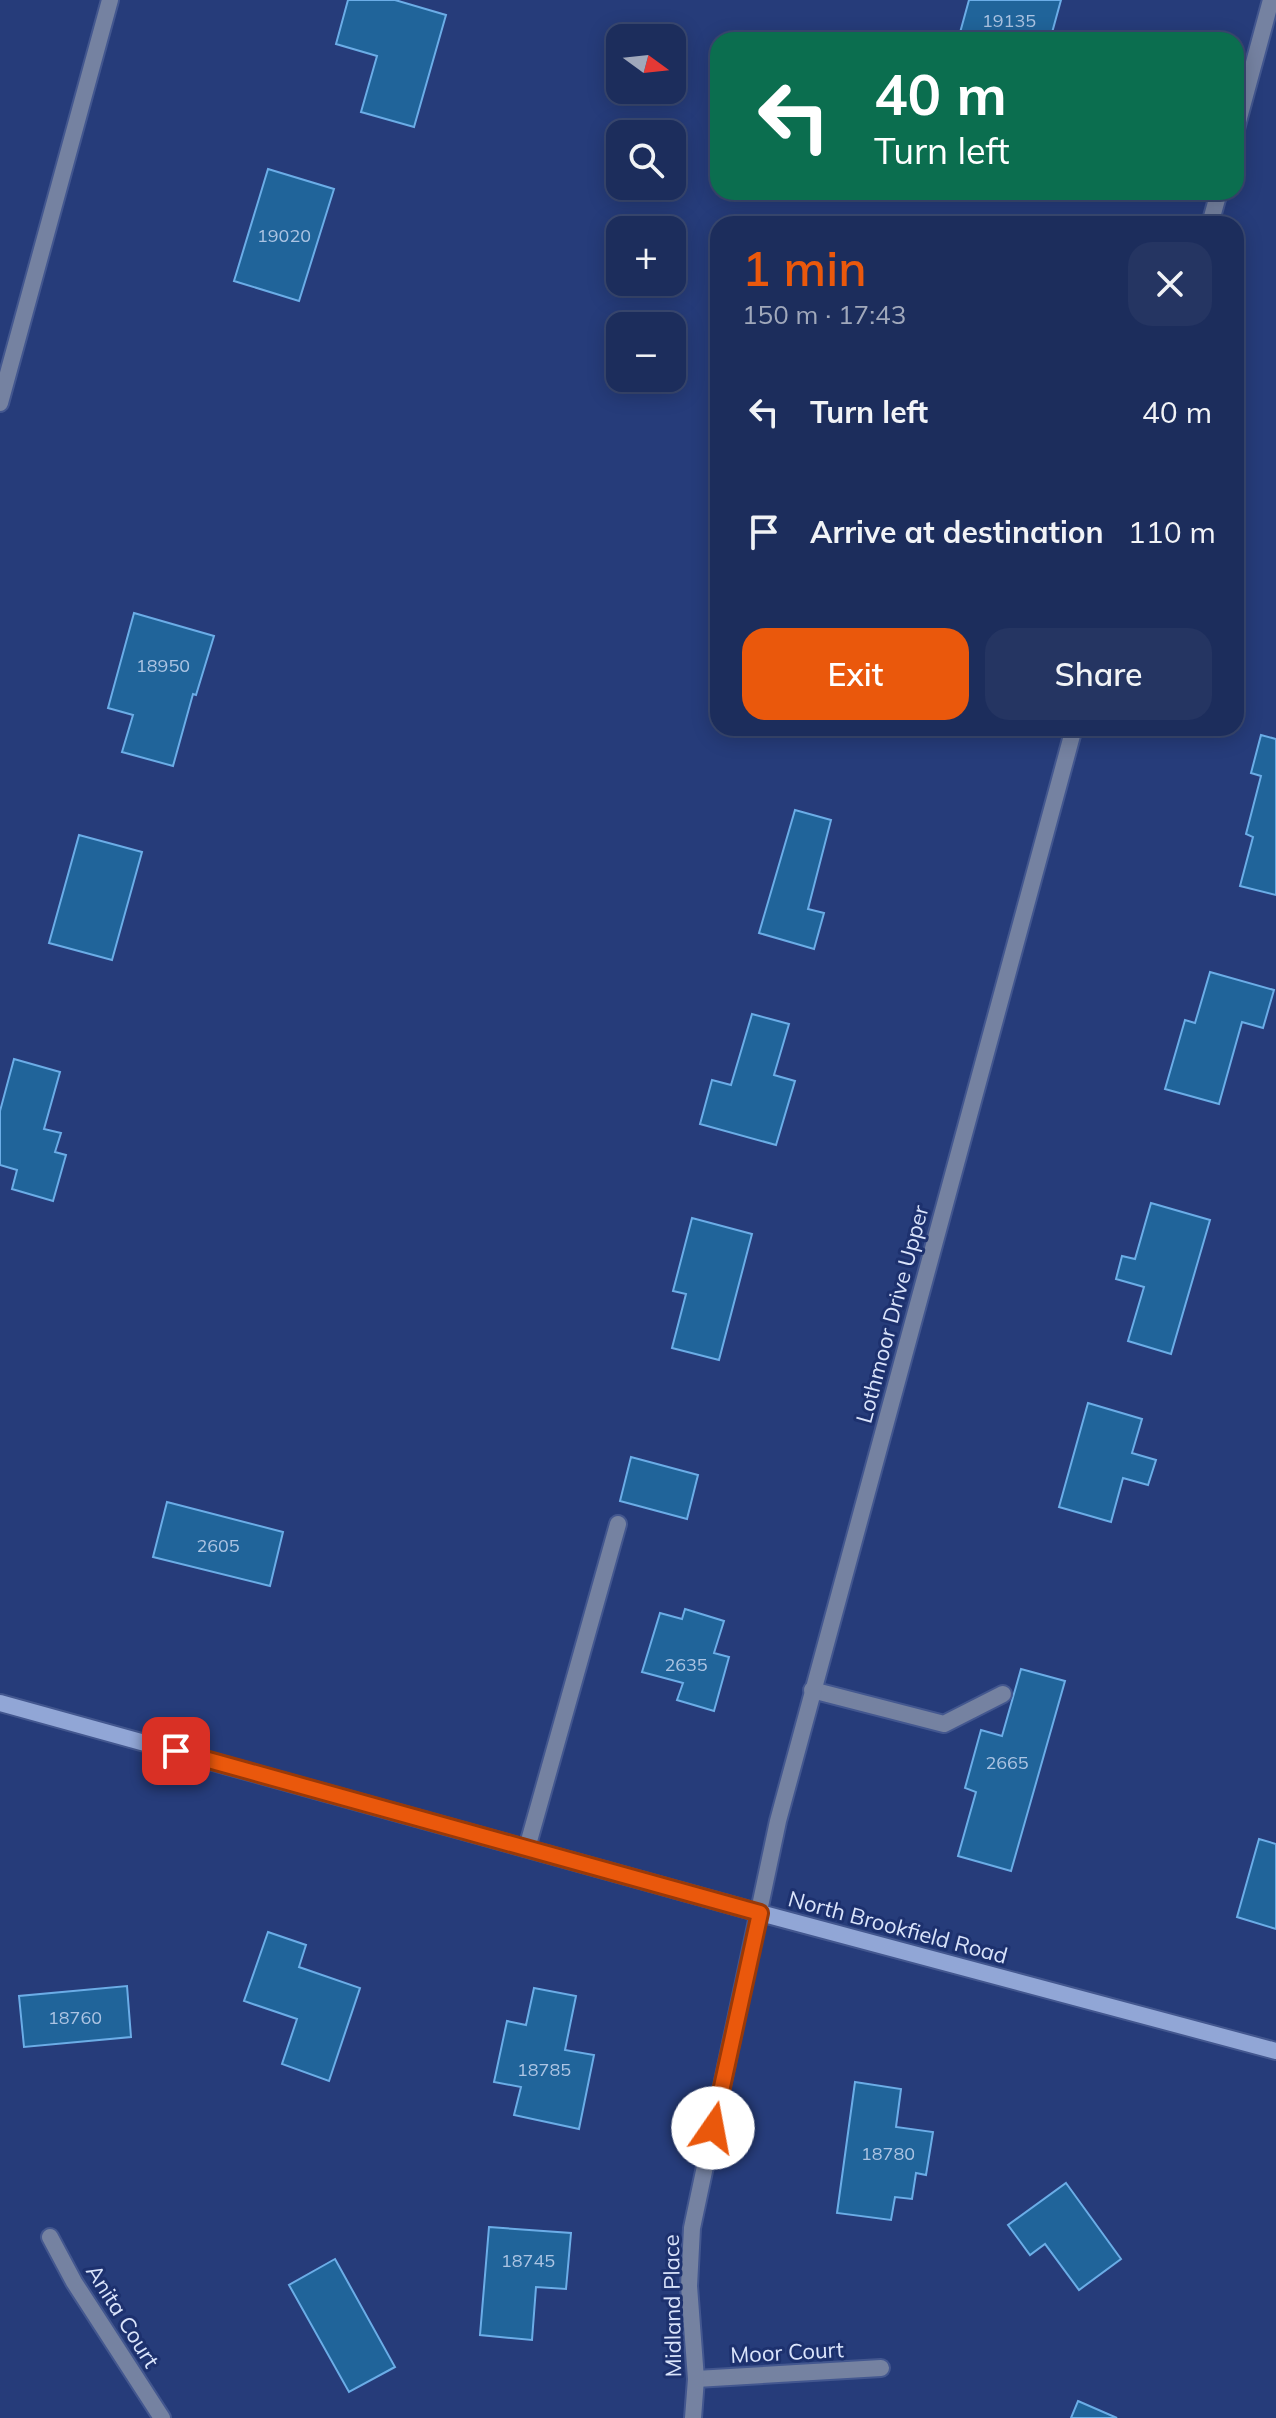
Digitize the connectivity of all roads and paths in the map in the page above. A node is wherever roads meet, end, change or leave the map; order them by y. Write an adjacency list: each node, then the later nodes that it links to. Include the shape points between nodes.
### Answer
1 (110, 0): 4 (street)
2 (1271, 0): 3 (street)
3 (1244, 100)
4 (0, 403)
5 (1072, 736): 7 (street, Lothmoor Drive Upper)
6 (618, 1524): 10 (street)
7 (812, 1690): 8 (street, via 944,1724); 11 (street, Lothmoor Drive Upper)
8 (1003, 1694)
9 (0, 1703): 10 (street, North Brookfield Road)
10 (527, 1848): 11 (street, North Brookfield Road)
11 (760, 1913): 12 (street, North Brookfield Road); 15 (street, Midland Place, via 692,2228 689,2286)
12 (1276, 2051)
13 (50, 2237): 16 (street, Anita Court)
14 (881, 2368): 15 (street, Moor Court)
15 (696, 2379): 17 (street, Midland Place)
16 (162, 2418)
17 (693, 2418)

